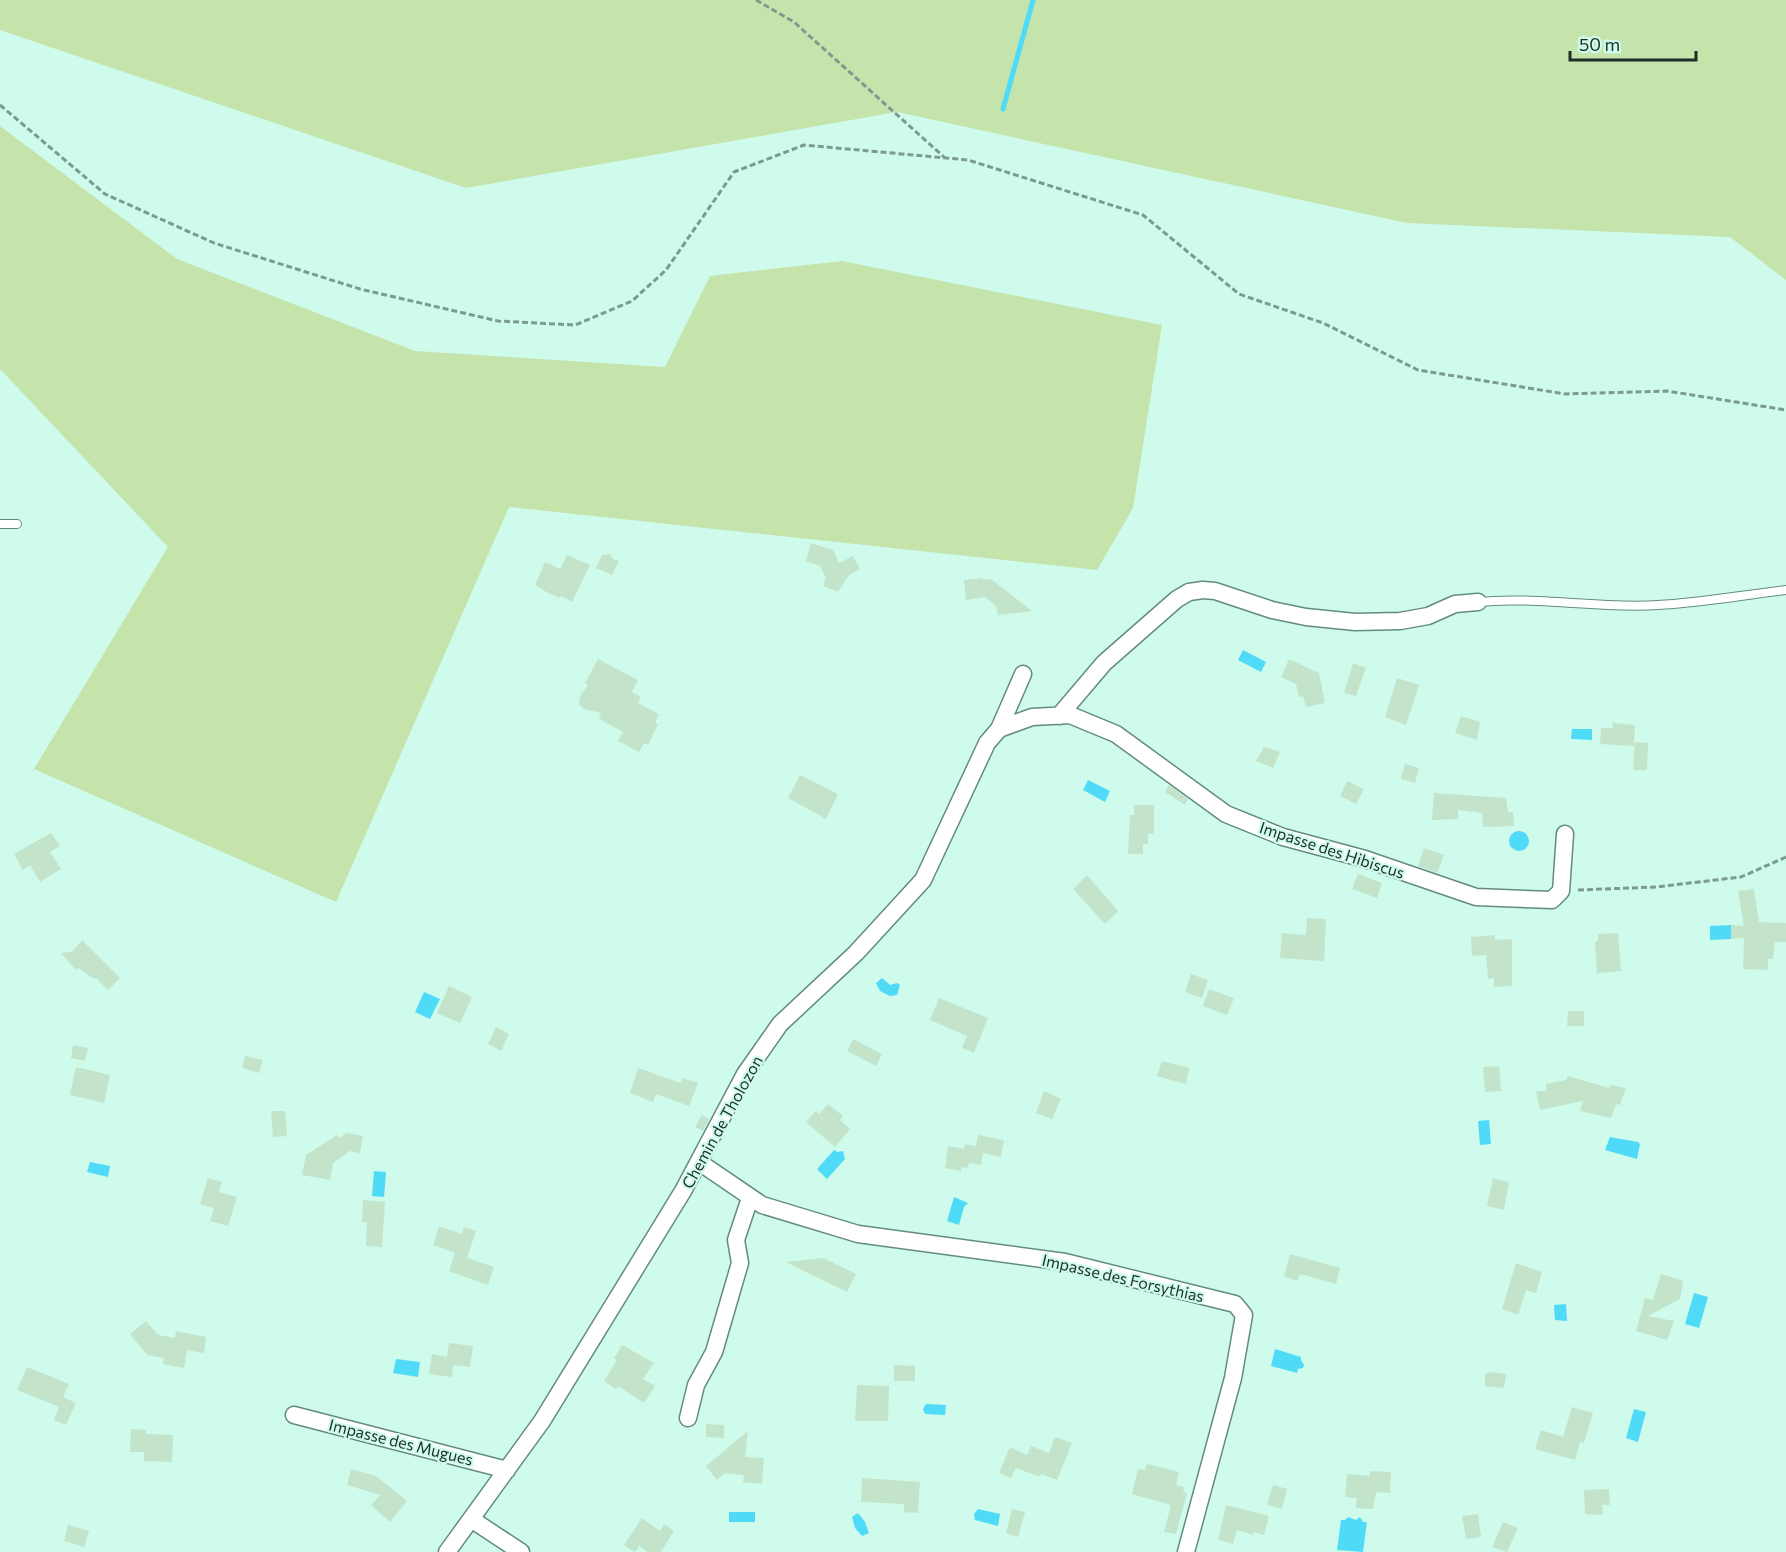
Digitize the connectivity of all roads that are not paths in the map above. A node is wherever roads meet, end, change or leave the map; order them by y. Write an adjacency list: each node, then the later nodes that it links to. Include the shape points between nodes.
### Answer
1 (0, 524): 2 (lane)
2 (17, 524)
3 (1786, 590): 4 (lane, via 1658,605)
4 (1478, 602): 6 (street, via 1455,604 1428,616 1400,621 1355,622 1272,610 1215,591 1189,592 1104,663)
5 (1023, 674): 7 (street, Chemin de Tholozon)
6 (1059, 716): 7 (street, Impasse des Hibiscus, via 1032,717); 8 (street, Impasse des Hibiscus, via 1070,715 1116,734 1226,814 1283,837 1365,859 1476,897 1552,900 1561,891)
7 (999, 729): 9 (street, Chemin de Tholozon, via 987,743 923,880 856,954 780,1024 745,1074)
8 (1565, 834)
9 (699, 1162): 10 (street, Impasse des Forsythias); 13 (street, Chemin de Tholozon, via 542,1421)
10 (750, 1198): 12 (street, via 736,1239 740,1263 714,1352 696,1385); 17 (street, Impasse des Forsythias, via 858,1234 1065,1262 1235,1304 1244,1315 1233,1378)
11 (294, 1414): 13 (street, Impasse des Mugues)
12 (688, 1418)
13 (507, 1470): 14 (street, Chemin de Tholozon)
14 (471, 1519): 15 (street, Chemin de Tholozon); 16 (street)
15 (447, 1552)
16 (521, 1552)
17 (1186, 1552)

